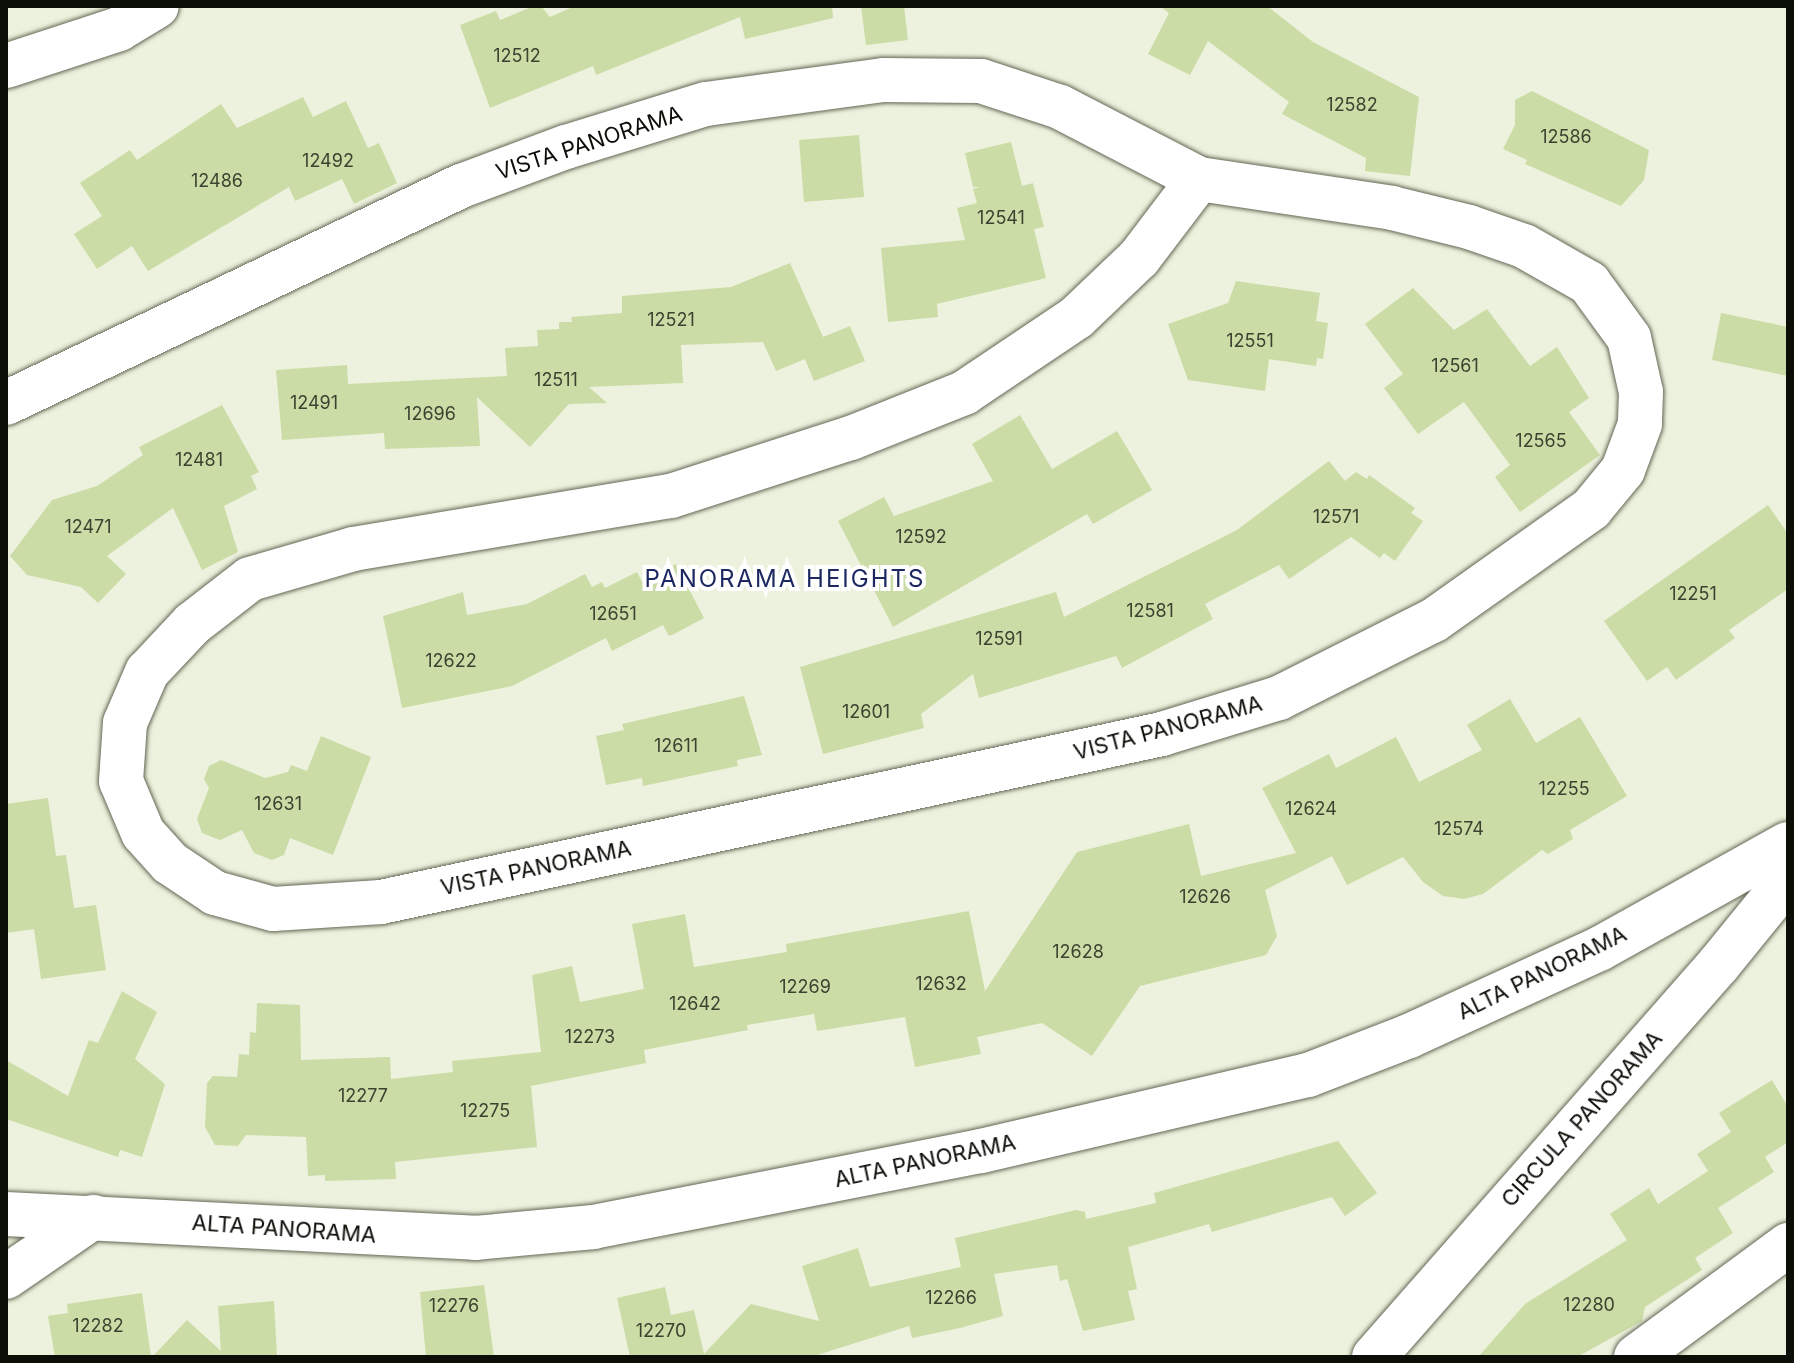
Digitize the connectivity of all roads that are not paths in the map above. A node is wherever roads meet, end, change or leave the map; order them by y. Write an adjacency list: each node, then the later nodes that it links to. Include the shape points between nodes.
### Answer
1 (157, 6): 2 (street, via 119,29)
2 (6, 66)
3 (1199, 179): 3 (street, VISTA PANORAMA, via 1139,258 1077,317 964,393 851,438 671,496 353,549 250,579 192,624 147,672 125,723 121,781 143,833 170,863 215,893 273,909 381,902 1176,731 1279,698 1434,620 1581,517 1623,470 1640,424 1637,364 1618,316 1589,283 1524,246 1469,227 1392,208); 4 (street, VISTA PANORAMA, via 1060,107 981,81 883,80 706,104 461,186)
4 (6, 403)
5 (1788, 844): 8 (street, ALTA PANORAMA, via 1599,949 1409,1036 1308,1075 981,1151 657,1216 533,1235 394,1236)
6 (1788, 879): 11 (street, CIRCULA PANORAMA, via 1719,964)
7 (6, 1214): 8 (street, ALTA PANORAMA)
8 (93, 1217): 10 (street)
9 (1788, 1245): 12 (street)
10 (6, 1277)
11 (1371, 1353)
12 (1636, 1357)

